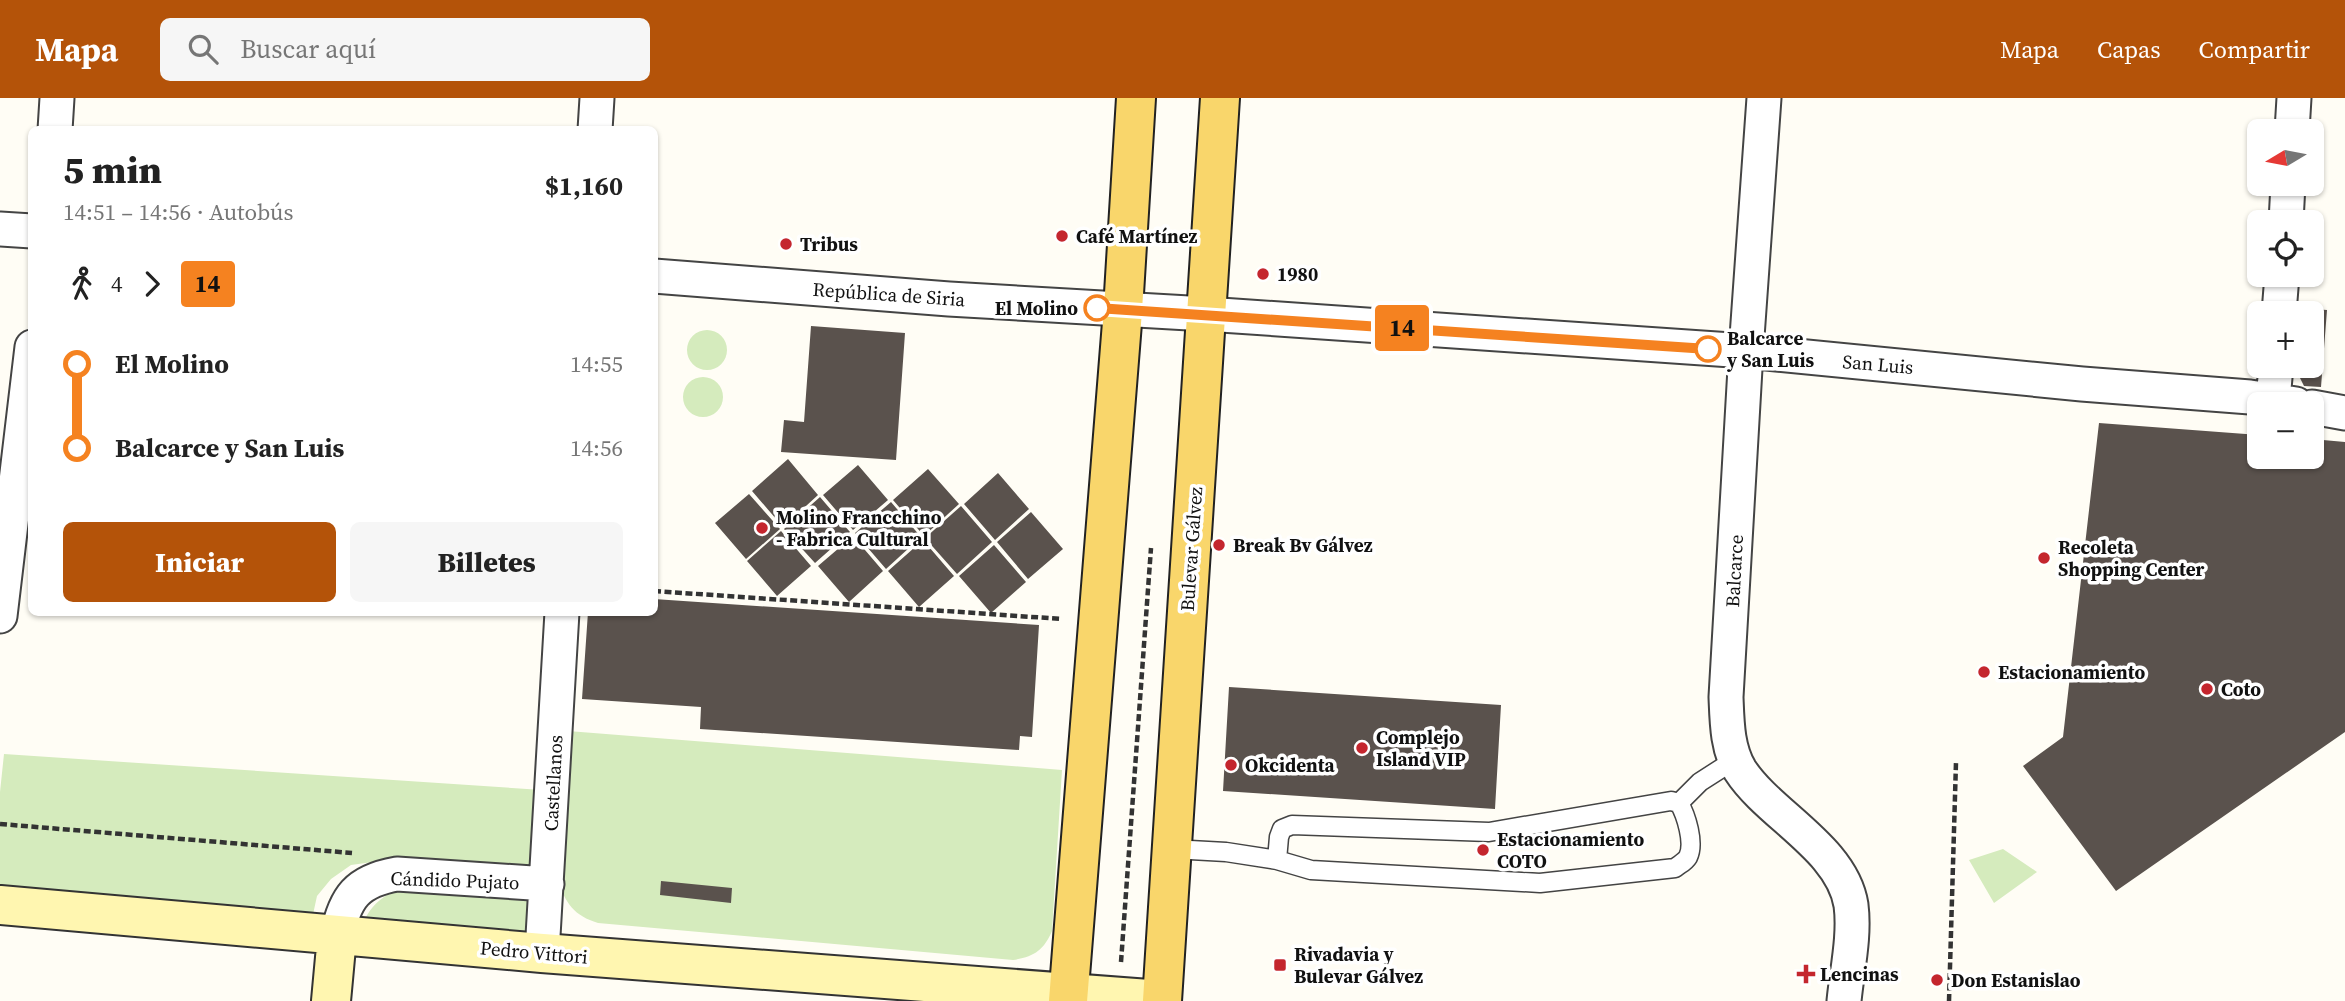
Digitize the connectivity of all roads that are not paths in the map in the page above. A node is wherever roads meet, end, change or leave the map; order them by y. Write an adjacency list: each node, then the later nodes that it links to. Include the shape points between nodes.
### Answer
1 (57, 98): 8 (street)
2 (597, 98): 9 (street)
3 (1136, 98): 13 (main road)
4 (1220, 98): 14 (main road, Bulevar Gálvez)
5 (1764, 98): 15 (street, Balcarce)
6 (2294, 98): 7 (street)
7 (2293, 119)
8 (55, 126)
9 (595, 126)
10 (0, 229): 11 (street)
11 (28, 231)
12 (658, 276): 13 (street, República de Siria)
13 (1123, 310): 14 (street, San Luis); 30 (main road)
14 (1206, 314): 15 (street, San Luis); 24 (main road, Bulevar Gálvez)
15 (1746, 351): 17 (street, San Luis); 22 (street, Balcarce, via 1726,697)
16 (28, 381): 20 (street)
17 (2247, 398)
18 (2324, 409): 19 (street)
19 (2345, 413)
20 (0, 616)
21 (562, 616): 26 (street, Castellanos)
22 (1735, 759): 23 (lane, via 1700,782); 33 (street, Balcarce, via 1747,779 1812,841 1845,888 1852,924)
23 (1679, 803): 25 (lane, via 1662,802 1489,832 1292,825 1282,828); 25 (lane, via 1691,849 1675,868 1525,883 1311,870)
24 (1172, 849): 25 (lane); 32 (main road, Bulevar Gálvez)
25 (1277, 859)
26 (547, 884): 28 (street, Cándido Pujato, via 397,874 381,877 366,882 352,895); 29 (street, Castellanos)
27 (0, 905): 28 (street, Pedro Vittori)
28 (337, 936): 29 (street, Pedro Vittori); 31 (street, Cándido Pujato)
29 (542, 953): 30 (street, Pedro Vittori)
30 (1068, 997): 32 (street, Pedro Vittori)
31 (331, 1001)
32 (1167, 1001)
33 (1844, 1001)

